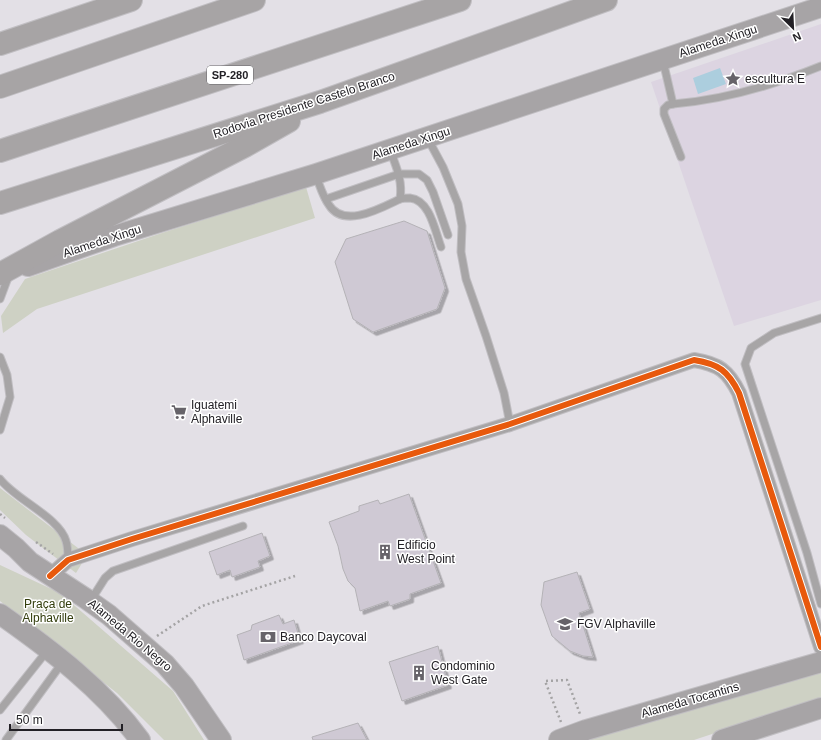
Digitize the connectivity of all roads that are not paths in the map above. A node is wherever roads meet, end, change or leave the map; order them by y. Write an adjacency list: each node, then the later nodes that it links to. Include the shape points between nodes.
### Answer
1 (132, 0): 6 (highway)
2 (254, 0): 9 (highway)
3 (460, 0): 14 (highway, SP-280)
4 (606, 0): 10 (highway, Rodovia Presidente Castelo Branco)
5 (821, 8): 7 (main road, Alameda Xingu)
6 (0, 44)
7 (662, 60): 11 (lane); 12 (main road, Alameda Xingu)
8 (821, 66): 11 (lane, via 750,91 697,102)
9 (0, 86)
10 (320, 102): 20 (highway, Rodovia Presidente Castelo Branco); 23 (highway, via 245,146 60,241)
11 (673, 104): 15 (lane, via 664,109 664,114)
12 (427, 137): 13 (main road, Alameda Xingu); 27 (lane, via 458,204 462,226 461,252 466,278 504,393)
13 (390, 150): 16 (main road, Alameda Xingu); 17 (lane)
14 (0, 151)
15 (681, 157)
16 (316, 174): 18 (lane); 23 (main road, Alameda Xingu, via 114,236)
17 (399, 174): 18 (lane); 19 (lane); 21 (lane, via 419,174 427,180)
18 (326, 199): 19 (lane, via 329,206 338,214 352,218)
19 (400, 199): 22 (lane, via 411,198 422,204 427,210)
20 (0, 204)
21 (448, 235)
22 (441, 247)
23 (4, 274): 24 (lane)
24 (0, 299)
25 (821, 318): 37 (lane, via 774,333 751,348 745,364)
26 (0, 357): 28 (lane, via 7,375 10,397)
27 (510, 424): 33 (street); 39 (street, via 694,360 710,363 724,372 733,381 739,394)
28 (0, 430)
29 (0, 479): 33 (lane, via 26,503 58,526 66,540)
30 (243, 526): 36 (lane, via 113,572 105,578)
31 (0, 535): 34 (main road, Alameda Rio Negro)
32 (0, 552): 34 (main road)
33 (68, 560): 35 (street)
34 (30, 562): 35 (main road, Alameda Rio Negro)
35 (50, 576): 36 (main road, Alameda Rio Negro)
36 (90, 601): 47 (main road, Alameda Rio Negro, via 144,644 174,673)
37 (821, 603)
38 (0, 614): 40 (main road)
39 (821, 647)
40 (56, 655): 43 (lane); 44 (main road, via 115,709); 46 (lane)
41 (821, 662): 45 (main road, Alameda Tocantins, via 586,730)
42 (821, 708): 48 (main road)
43 (0, 710)
44 (135, 738)
45 (563, 739)
46 (6, 740)
47 (221, 740)
48 (722, 740)

